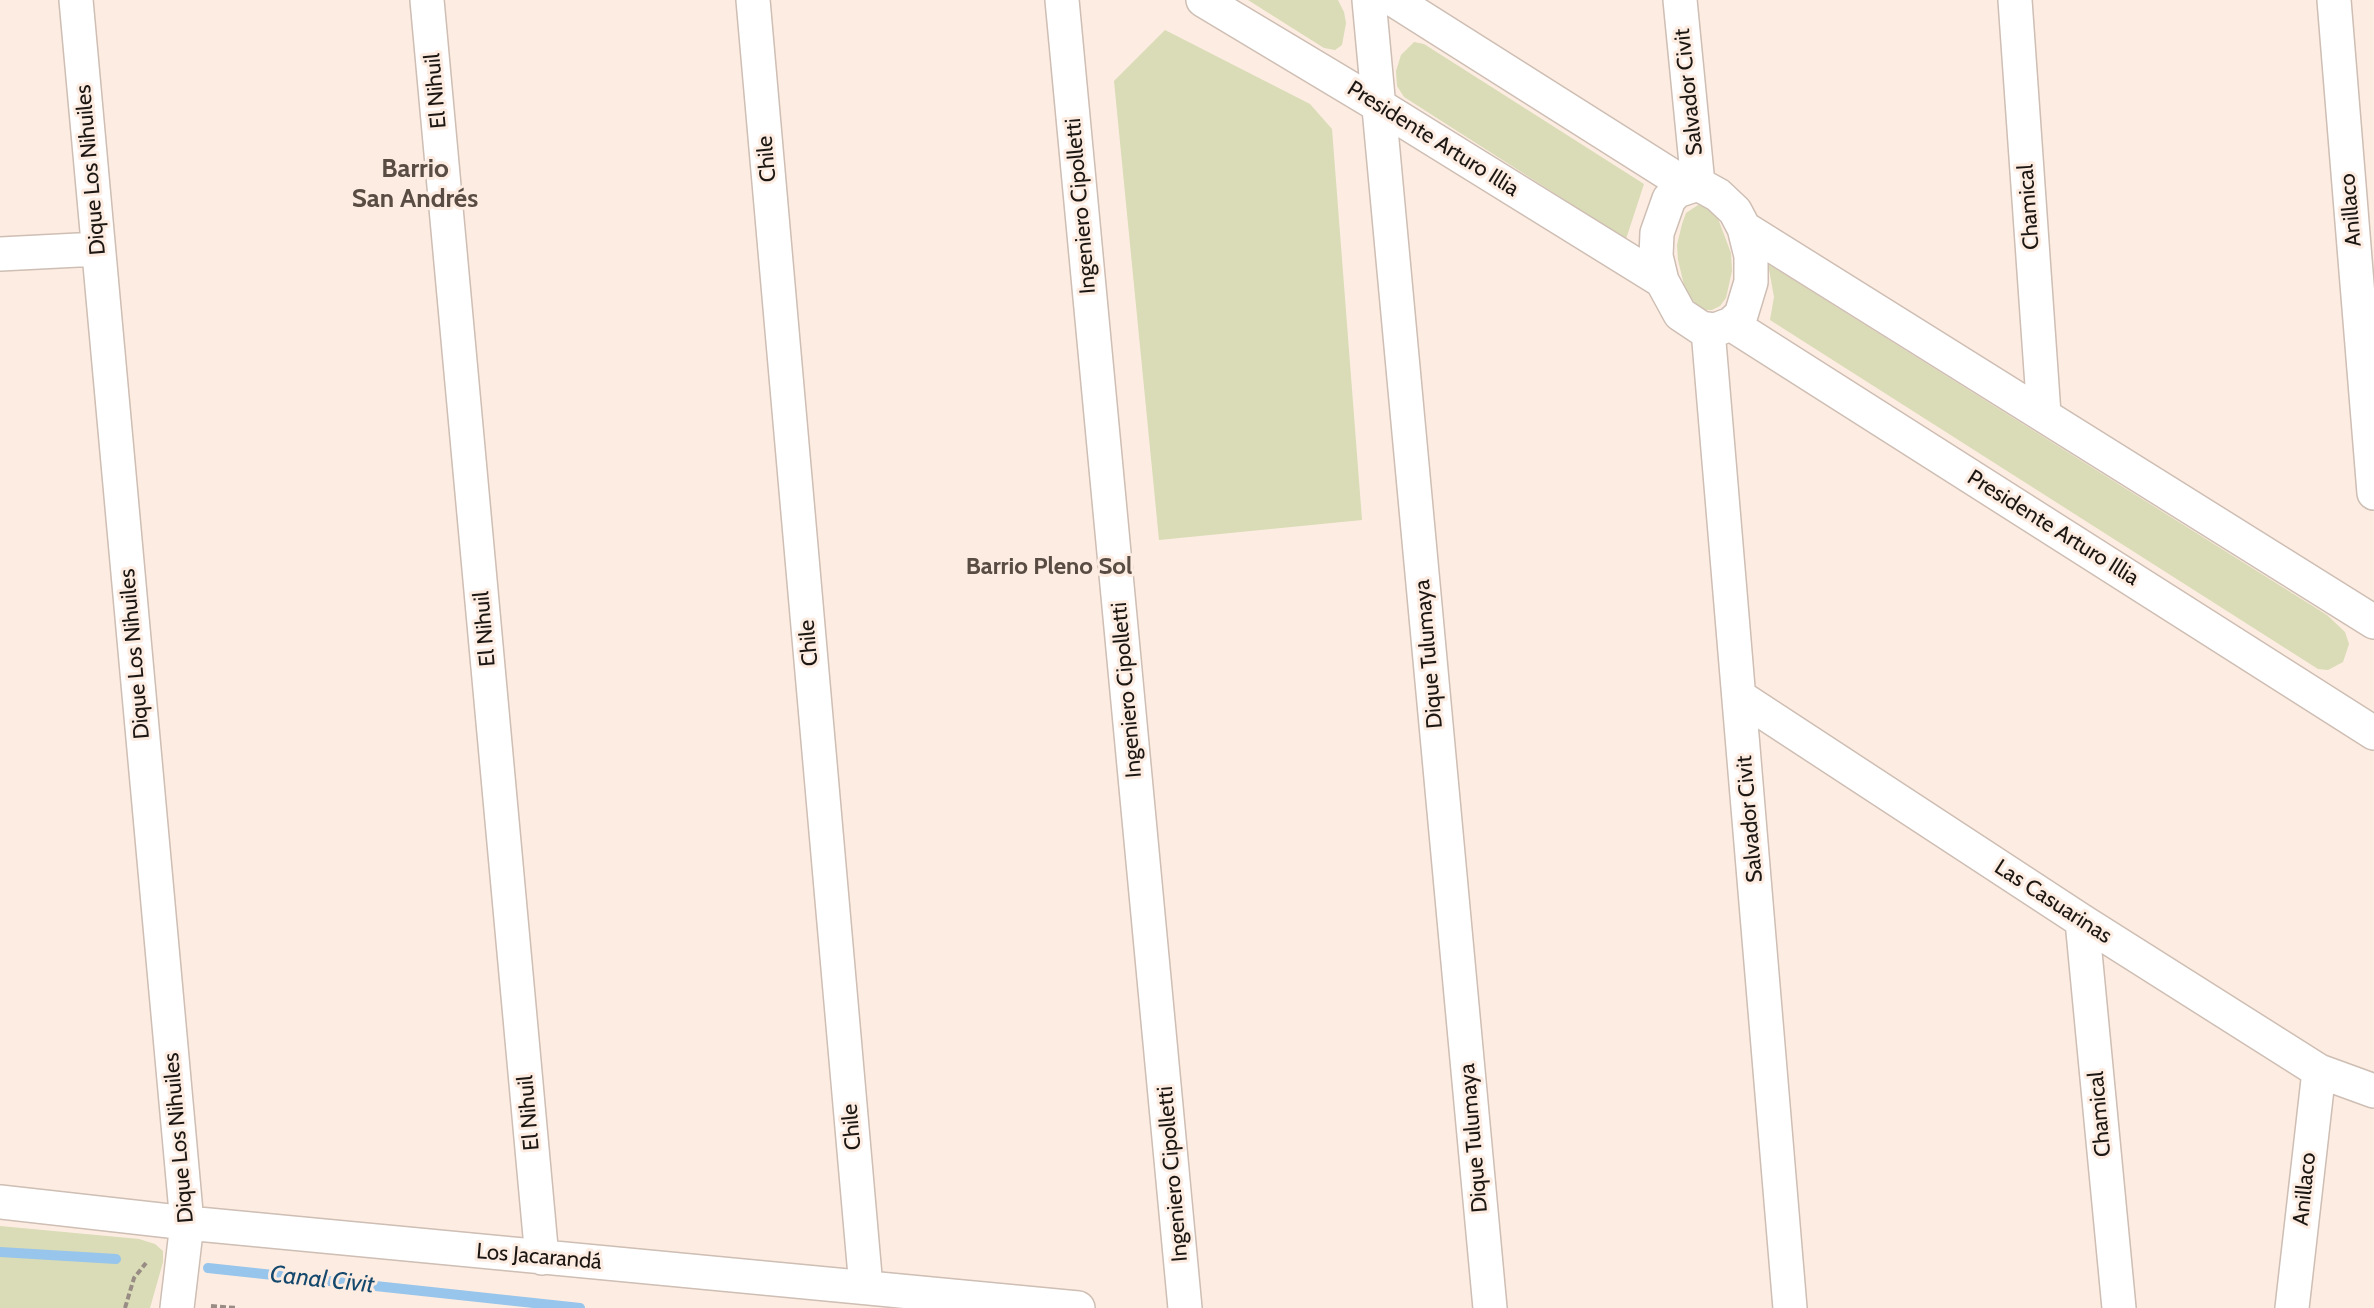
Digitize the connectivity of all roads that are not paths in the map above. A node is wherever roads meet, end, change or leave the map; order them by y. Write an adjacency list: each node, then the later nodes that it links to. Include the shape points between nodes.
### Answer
1 (76, 0): 14 (street, Dique Los Nihuiles)
2 (427, 0): 28 (street, El Nihuil)
3 (753, 0): 29 (street, Chile)
4 (1062, 0): 33 (street, Ingeniero Cipolletti)
5 (1203, 0): 11 (street, Presidente Arturo Illia)
6 (1369, 0): 11 (street, Dique Tulumaya)
7 (1394, 0): 12 (street)
8 (1680, 0): 12 (street, Salvador Civit)
9 (2015, 0): 18 (street, Chamical)
10 (2334, 0): 19 (street, Anillaco)
11 (1378, 105): 16 (street, Presidente Arturo Illia); 34 (street, Dique Tulumaya)
12 (1693, 185): 13 (street, via 1728,203); 16 (street, via 1677,191 1662,213 1656,256)
13 (1744, 228): 17 (street, via 1751,256 1750,282 1741,315); 18 (street)
14 (98, 249): 15 (street); 27 (street, Dique Los Nihuiles)
15 (0, 254)
16 (1662, 281): 17 (street, via 1680,314 1693,324)
17 (1720, 327): 21 (street, Salvador Civit); 22 (street, Presidente Arturo Illia)
18 (2044, 414): 20 (street)
19 (2374, 493)
20 (2374, 622)
21 (1740, 697): 23 (street, Las Casuarinas); 35 (street, Salvador Civit)
22 (2374, 733)
23 (2082, 921): 24 (street, Las Casuarinas); 36 (street, Chamical)
24 (2319, 1071): 25 (street, Las Casuarinas); 37 (street, Anillaco)
25 (2374, 1091)
26 (0, 1202): 27 (street, Los Jacarandá)
27 (187, 1223): 28 (street, Los Jacarandá); 31 (street, Dique Los Nihuiles)
28 (542, 1258): 29 (street, Los Jacarandá)
29 (866, 1287): 30 (street, Los Jacarandá)
30 (928, 1301): 32 (street, Los Jacarandá)
31 (177, 1308)
32 (1078, 1308)
33 (1185, 1308)
34 (1490, 1308)
35 (1790, 1308)
36 (2119, 1308)
37 (2292, 1308)

